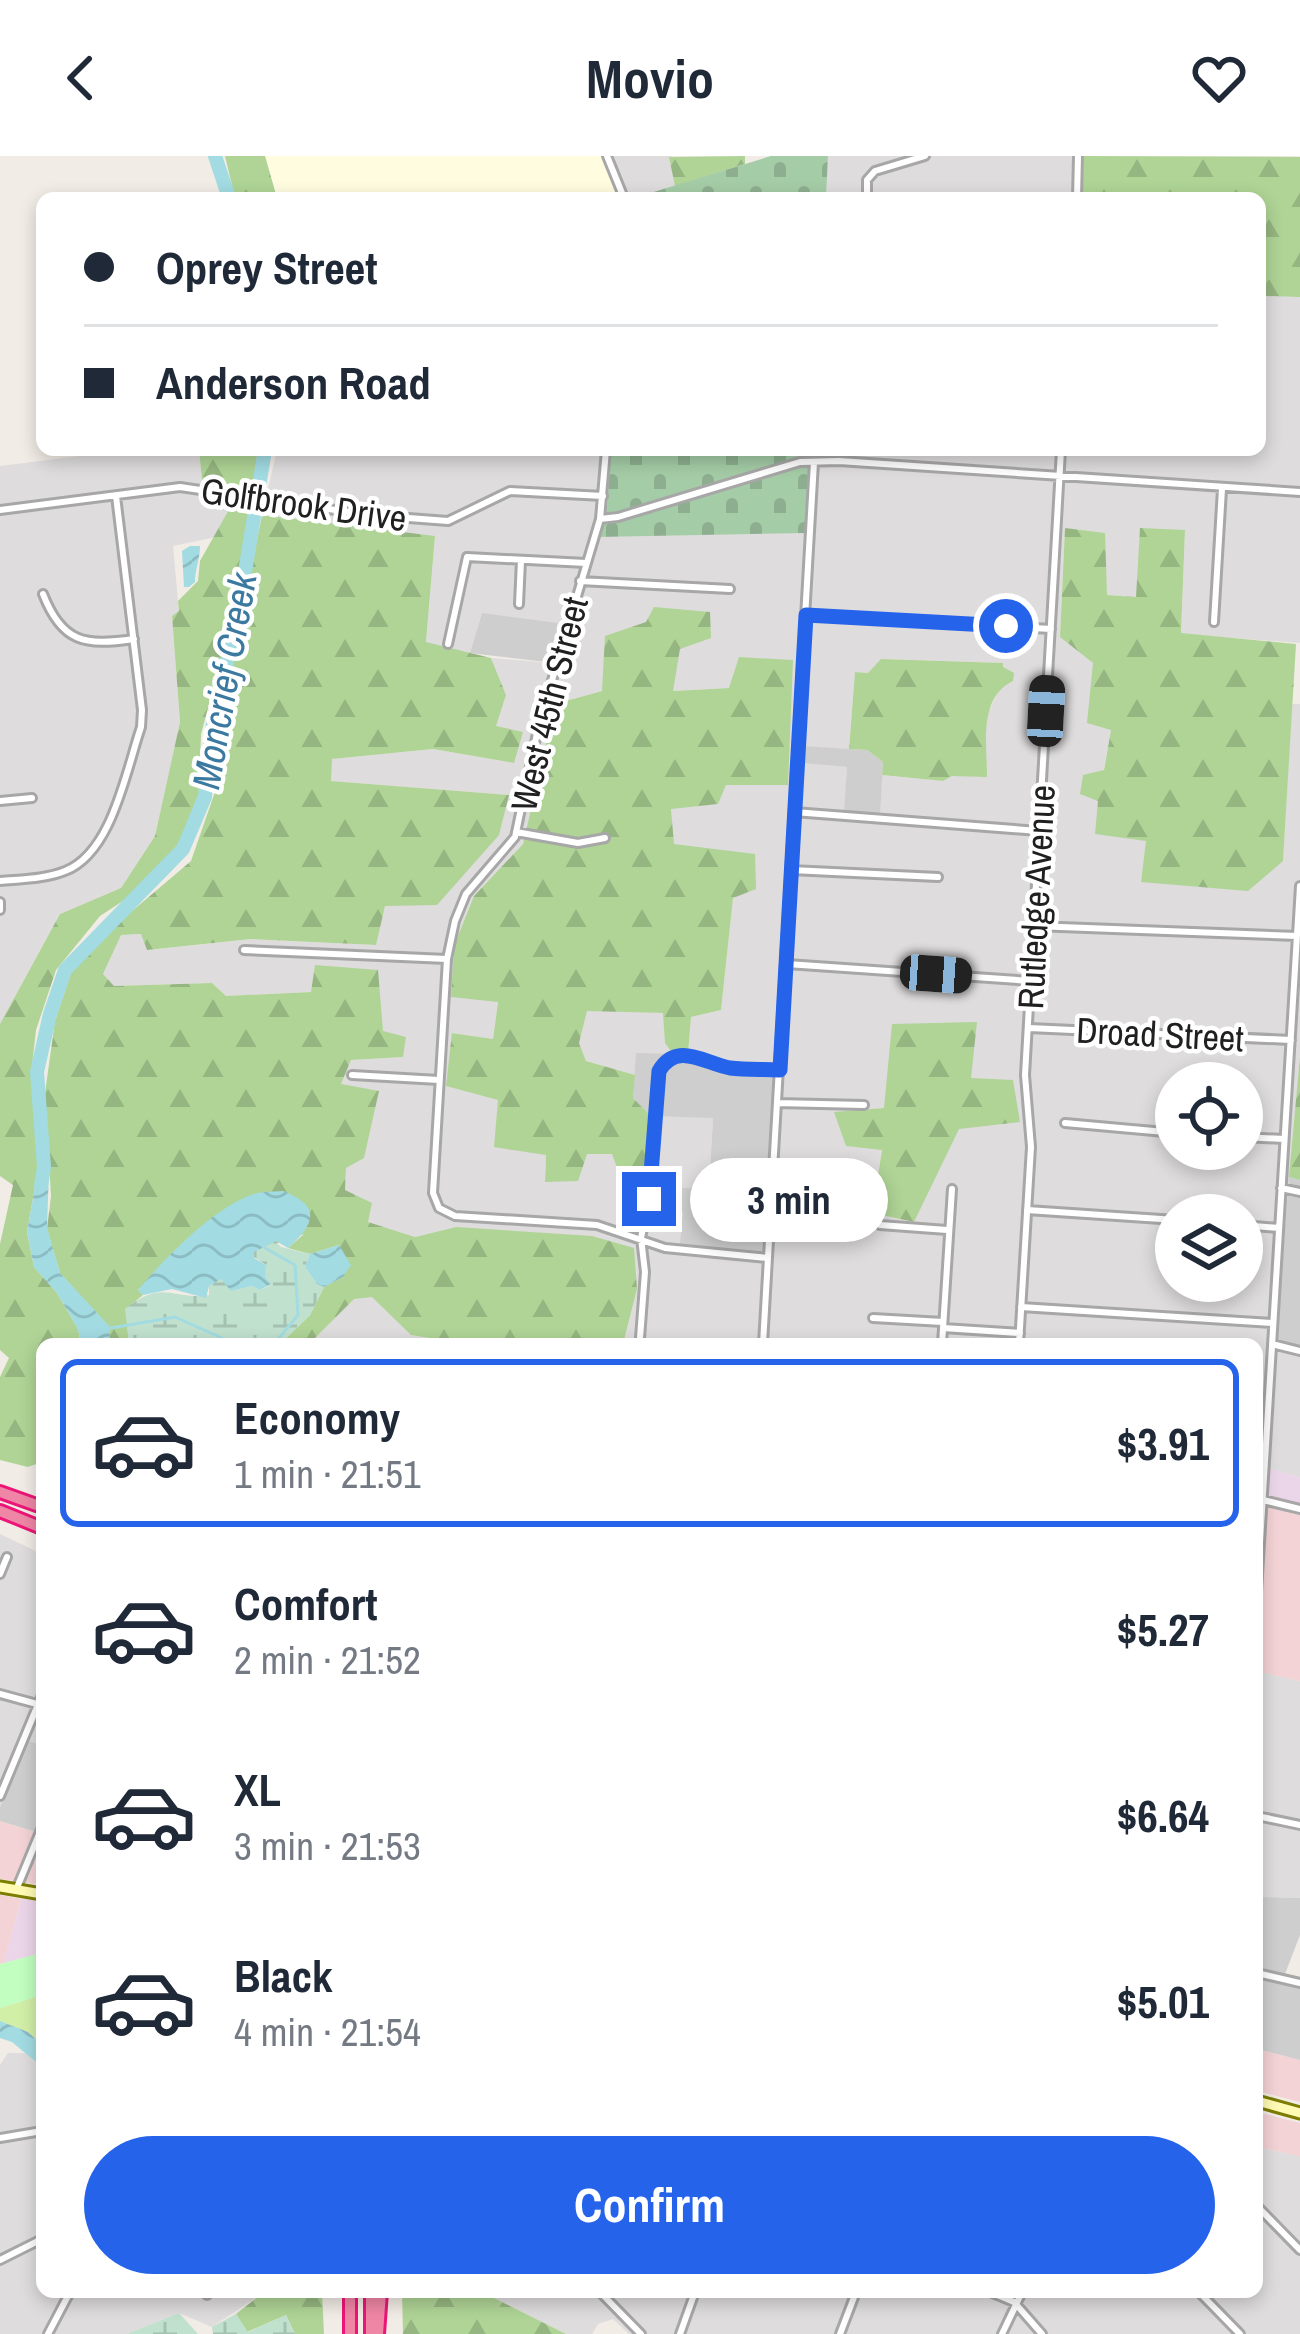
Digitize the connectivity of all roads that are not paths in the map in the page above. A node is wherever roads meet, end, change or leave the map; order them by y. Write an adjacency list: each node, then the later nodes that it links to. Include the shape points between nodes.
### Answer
1 (607, 156): 4 (street)
2 (925, 156): 5 (street, via 875,171)
3 (1078, 156): 6 (street)
4 (621, 192)
5 (867, 192)
6 (1076, 192)
7 (606, 456): 14 (street, West 45th Street)
8 (1061, 456): 10 (street, Rutledge Avenue)
9 (814, 462): 10 (street); 16 (street); 23 (street)
10 (1059, 476): 11 (street); 25 (street, Rutledge Avenue)
11 (1222, 489): 12 (street); 24 (street)
12 (1300, 493)
13 (116, 496): 14 (street, Golfbrook Drive, via 181,487 448,521 510,491); 15 (street, Golfbrook Drive); 26 (street)
14 (603, 496): 16 (street, West 45th Street)
15 (0, 510)
16 (600, 519): 18 (street, West 45th Street)
17 (521, 560): 18 (street); 22 (street); 27 (street, via 467,557)
18 (586, 563): 19 (street, West 45th Street)
19 (580, 580): 20 (street); 32 (street, West 45th Street)
20 (730, 589)
21 (43, 594): 26 (street, via 52,618 71,635 96,644)
22 (519, 604)
23 (806, 615): 25 (street); 30 (street)
24 (1214, 622)
25 (1051, 629): 31 (street, Rutledge Avenue)
26 (134, 639): 36 (street, via 142,718 105,832 63,872)
27 (448, 644)
28 (32, 798): 29 (street)
29 (0, 801)
30 (794, 812): 31 (street); 34 (street)
31 (1039, 831): 38 (street, Rutledge Avenue)
32 (516, 832): 33 (street, via 578,843); 41 (street, West 45th Street, via 466,894)
33 (605, 838)
34 (791, 870): 35 (street); 42 (street)
35 (938, 877)
36 (0, 881)
37 (1300, 886): 39 (street)
38 (1034, 926): 39 (street); 43 (street, Rutledge Avenue)
39 (1297, 936): 45 (street)
40 (244, 950): 41 (street)
41 (446, 959): 48 (street, West 45th Street)
42 (787, 964): 43 (street, Droad Street); 46 (street)
43 (1031, 981): 44 (street, Rutledge Avenue)
44 (1029, 1028): 45 (street, Droad Street); 58 (street, Rutledge Avenue)
45 (1291, 1040): 54 (street)
46 (780, 1070): 49 (street); 64 (street, via 669,1058 659,1071)
47 (352, 1075): 48 (street)
48 (439, 1080): 64 (street, West 45th Street, via 439,1208)
49 (777, 1103): 50 (street); 65 (street)
50 (864, 1105)
51 (1065, 1123): 52 (street)
52 (1155, 1131)
53 (1263, 1138): 54 (street)
54 (1284, 1139): 55 (street)
55 (1281, 1188): 57 (street); 62 (street)
56 (952, 1189): 63 (street)
57 (1300, 1192)
58 (1027, 1210): 59 (street); 66 (street, Rutledge Avenue)
59 (1155, 1219)
60 (880, 1226): 63 (street)
61 (1263, 1227): 62 (street)
62 (1280, 1228): 68 (street)
63 (947, 1230): 69 (street)
64 (641, 1238): 65 (street, via 665,1249); 71 (street)
65 (768, 1258): 72 (street)
66 (1022, 1307): 68 (street); 70 (street, Rutledge Avenue)
67 (873, 1318): 69 (street)
68 (1273, 1322): 75 (street)
69 (943, 1325): 70 (street); 73 (street)
70 (1020, 1333): 74 (street, Rutledge Avenue)
71 (640, 1338)
72 (763, 1338)
73 (942, 1338)
74 (1020, 1338)
75 (1272, 1344): 76 (street); 77 (street)
76 (1300, 1351)
77 (1263, 1448)
78 (0, 1492): 80 (highway)
79 (1263, 1500): 81 (street)
80 (36, 1506)
81 (1300, 1509)
82 (0, 1510): 83 (highway)
83 (36, 1525)
84 (8, 1557): 85 (street)
85 (0, 1574)
86 (0, 1694): 87 (street)
87 (36, 1704)
88 (36, 1714): 89 (street)
89 (0, 1796)
90 (1263, 1817): 91 (street)
91 (1300, 1824)
92 (36, 1842): 94 (street)
93 (0, 1886): 94 (main road)
94 (16, 1890): 95 (main road)
95 (36, 1893)
96 (1263, 1974): 97 (street)
97 (1300, 1983)
98 (1263, 2103): 99 (main road)
99 (1300, 2113)
100 (36, 2132): 101 (street)
101 (0, 2138)
102 (1263, 2212): 104 (street)
103 (36, 2242): 105 (street)
104 (1300, 2250)
105 (0, 2260)
106 (67, 2298): 117 (street)
107 (350, 2298): 118 (highway)
108 (372, 2298): 119 (highway)
109 (380, 2298): 119 (highway)
110 (606, 2298): 120 (street)
111 (693, 2298): 121 (street)
112 (854, 2298): 122 (street)
113 (1004, 2298): 116 (street)
114 (1017, 2298): 116 (street)
115 (1207, 2298): 125 (street)
116 (1014, 2302): 123 (street); 124 (street)
117 (48, 2334)
118 (350, 2334)
119 (375, 2334)
120 (641, 2334)
121 (680, 2334)
122 (840, 2334)
123 (1002, 2334)
124 (1042, 2334)
125 (1240, 2334)

